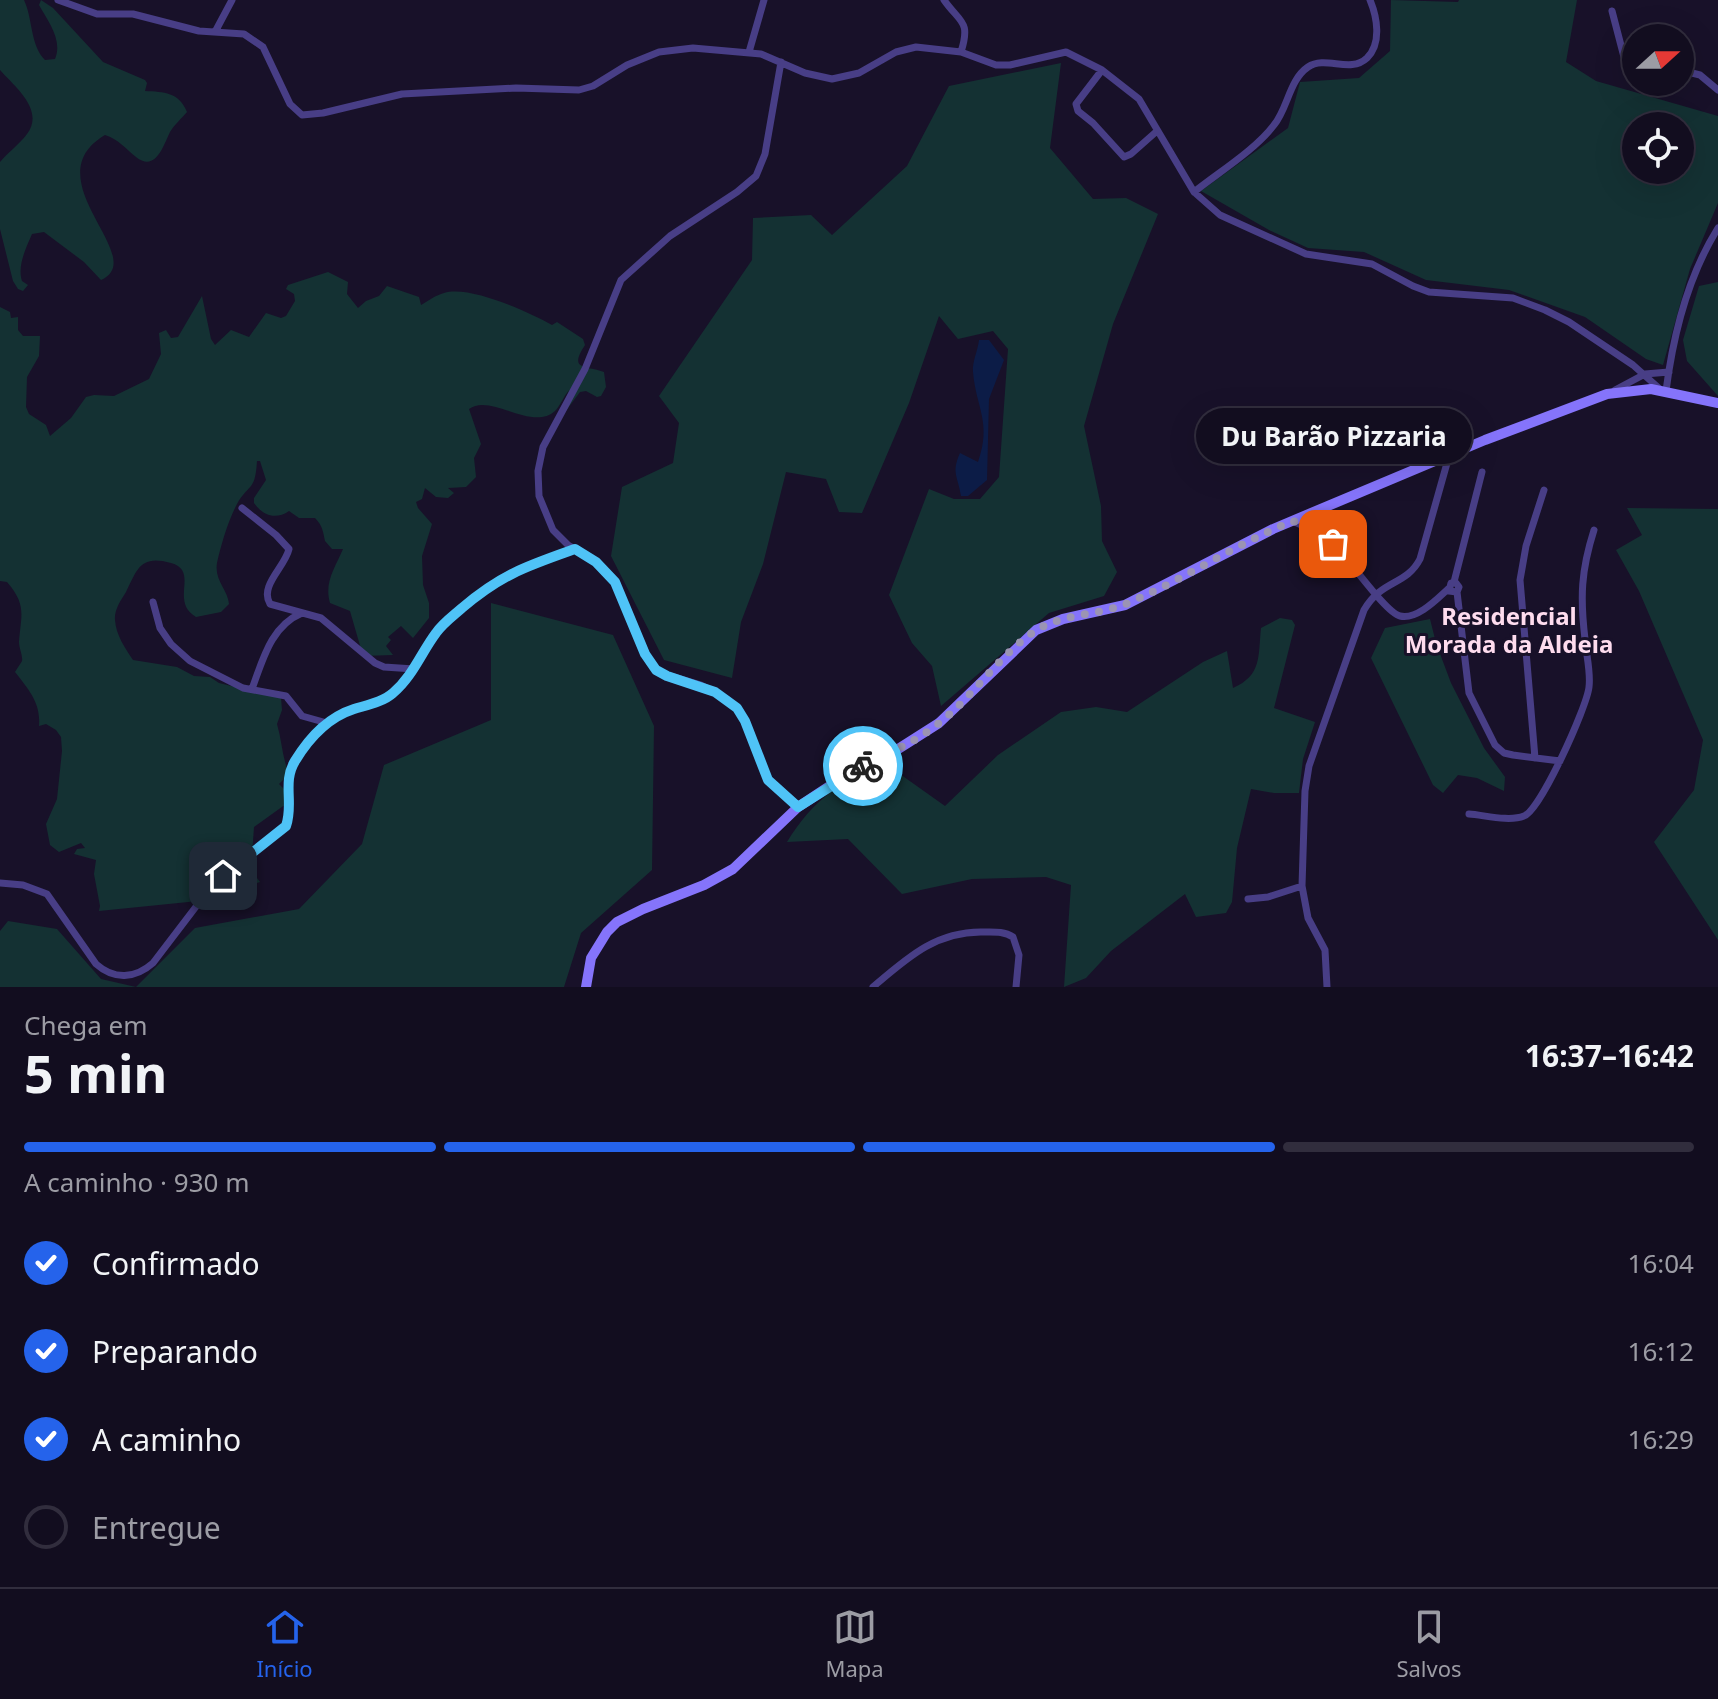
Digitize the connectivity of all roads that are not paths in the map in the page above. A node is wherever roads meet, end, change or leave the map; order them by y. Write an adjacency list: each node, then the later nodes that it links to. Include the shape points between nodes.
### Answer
1 (58, 0): 7 (street, via 97,14 149,16)
2 (232, 0): 7 (street)
3 (764, 0): 9 (street)
4 (944, 0): 10 (street, via 965,24)
5 (1370, 0): 16 (street, via 1376,39 1367,58 1310,66 1272,128)
6 (1612, 11): 8 (street)
7 (215, 32): 9 (street, via 244,34 263,47 290,104 302,115 402,94 579,90 659,52)
8 (1622, 49)
9 (749, 52): 11 (street)
10 (961, 52): 11 (street, via 904,49 859,73 832,79); 12 (street, via 1010,65 1066,52)
11 (781, 62): 29 (street, via 765,154 756,176 670,236 621,280 585,369 543,447 539,496 553,530)
12 (1102, 70): 15 (street, via 1139,99); 15 (street, via 1080,95 1078,111 1124,157)
13 (1694, 74): 14 (street)
14 (1718, 90)
15 (1157, 131): 16 (street)
16 (1194, 192): 19 (street, via 1220,215 1306,254 1372,264 1429,292 1513,298 1545,310)
17 (1718, 228): 18 (street, via 1691,283)
18 (1669, 372): 19 (street); 20 (street)
19 (1645, 374): 20 (street); 21 (street)
20 (1664, 391): 21 (street); 22 (street)
21 (1607, 394): 23 (street)
22 (1718, 403)
23 (1449, 456): 27 (street); 31 (street, via 1420,559 1407,576)
24 (1482, 472): 30 (street)
25 (1544, 490): 37 (street, via 1520,580)
26 (242, 508): 33 (street, via 289,549 267,600)
27 (1293, 521): 31 (street, via 1333,544); 39 (street, via 1125,605 1036,630 939,723)
28 (1594, 530): 38 (street, via 1581,587 1589,686)
29 (575, 549): 34 (street, via 505,575 484,589 439,629); 39 (street, via 615,582 656,670 715,692 737,708 768,780)
30 (1451, 586): 31 (street, via 1423,609 1403,616); 37 (street, via 1459,587 1474,708 1499,750)
31 (1376, 593): 42 (street, via 1364,610 1309,766)
32 (153, 602): 35 (street, via 160,628 179,652 215,676)
33 (304, 612): 34 (street, via 330,624 375,663); 35 (street, via 275,632)
34 (414, 669): 36 (street, via 391,695)
35 (252, 689): 36 (street, via 286,696 302,716)
36 (327, 723): 41 (street, via 290,772 286,826 211,887 141,972 125,976 104,971 47,894)
37 (1535, 758): 38 (street)
38 (1560, 761): 40 (street, via 1526,816)
39 (798, 807): 44 (street, via 723,876 617,922 591,958)
40 (1469, 814)
41 (0, 883)
42 (1302, 886): 43 (street); 47 (street, via 1308,918 1325,950)
43 (1248, 899)
44 (586, 987)
45 (873, 987): 46 (street, via 918,949 976,931 1013,937 1019,955)
46 (1016, 987)
47 (1327, 987)

